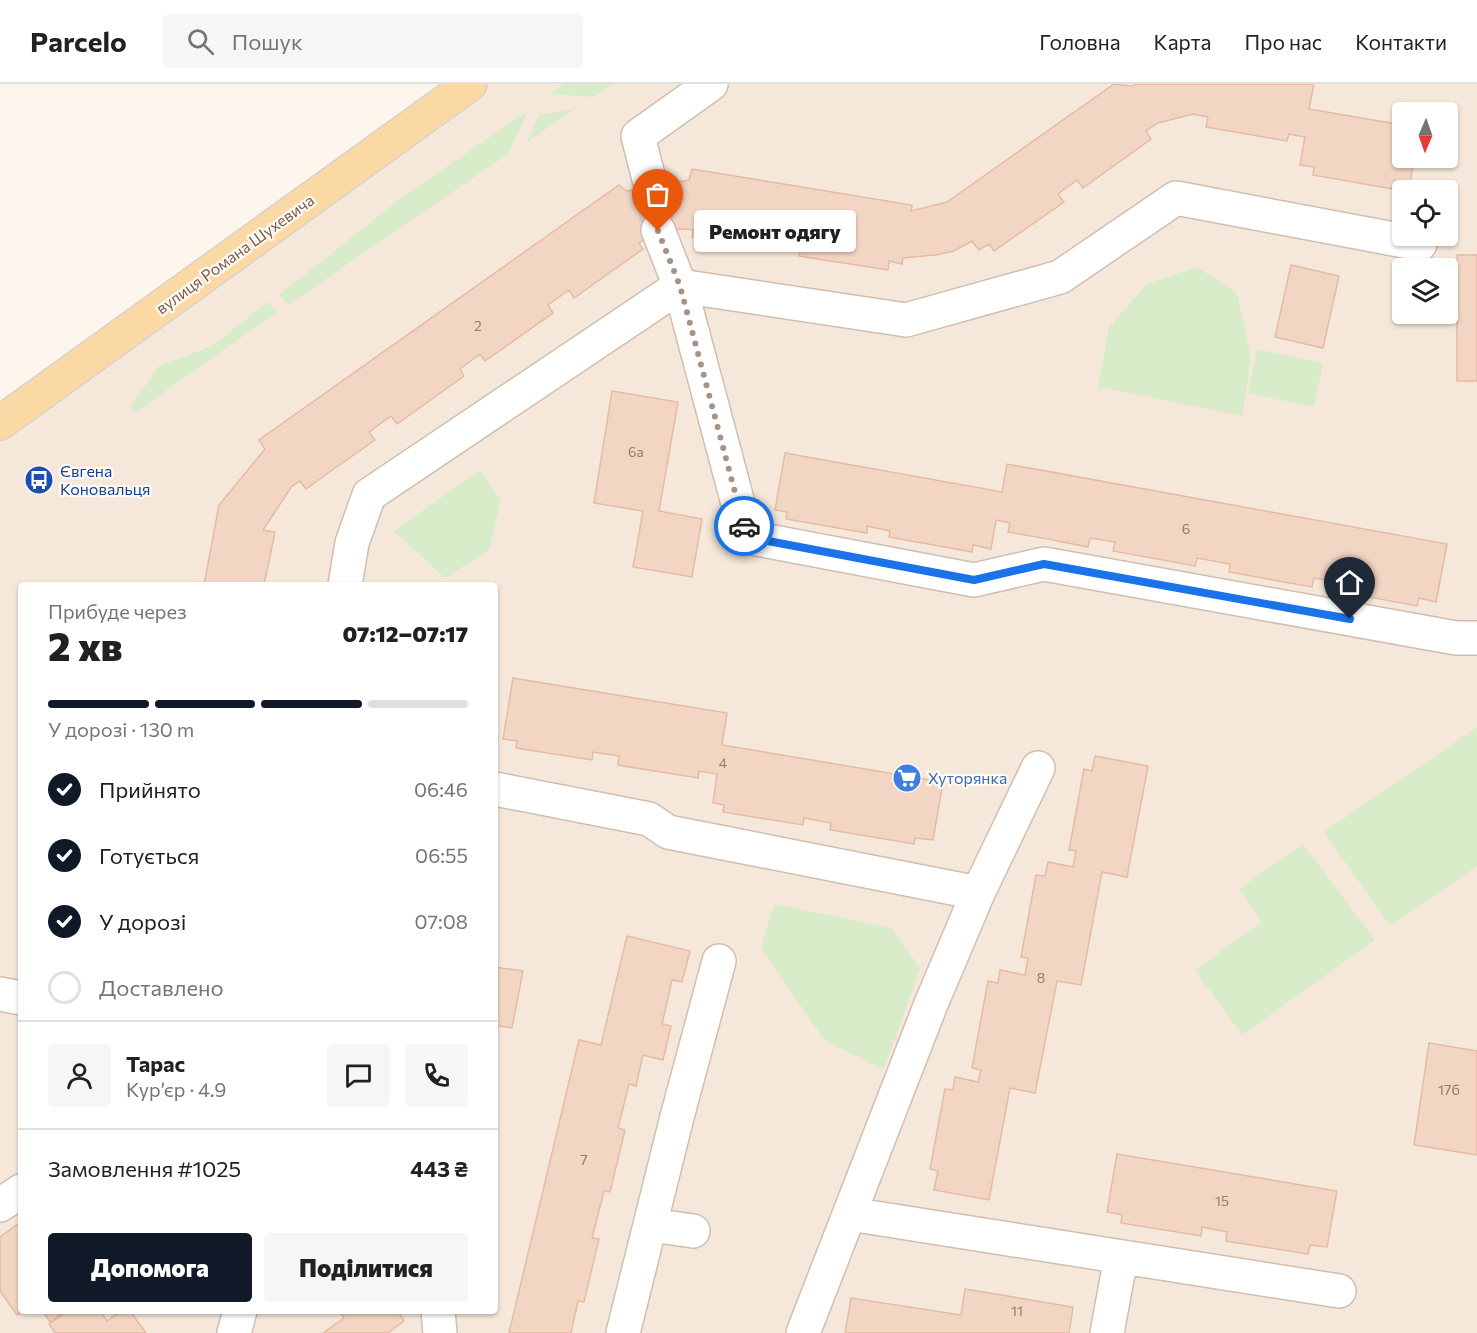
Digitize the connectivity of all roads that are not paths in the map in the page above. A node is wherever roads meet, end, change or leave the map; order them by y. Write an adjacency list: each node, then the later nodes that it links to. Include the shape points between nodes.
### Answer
1 (470, 84): 7 (main road, вулиця Романа Шухевича)
2 (711, 84): 3 (lane, via 638,136)
3 (651, 187)
4 (658, 231): 6 (lane)
5 (1392, 239): 6 (lane, via 1176,198 1060,277 906,320)
6 (680, 286): 8 (lane, via 369,495 352,543); 9 (lane, via 747,537 974,580 1044,564 1456,638)
7 (0, 423)
8 (346, 582)
9 (1477, 638)
10 (1038, 768): 12 (lane)
11 (498, 790): 12 (lane, via 650,819 669,832)
12 (978, 893): 18 (lane)
13 (719, 961): 19 (lane)
14 (0, 994): 15 (lane)
15 (18, 997)
16 (18, 1193): 17 (lane)
17 (0, 1205)
18 (850, 1214): 21 (lane); 28 (lane)
19 (651, 1226): 20 (lane); 27 (lane)
20 (693, 1231)
21 (1121, 1257): 22 (lane); 29 (lane)
22 (1339, 1291)
23 (239, 1314): 25 (lane)
24 (438, 1314): 26 (lane)
25 (234, 1333)
26 (440, 1333)
27 (623, 1333)
28 (803, 1333)
29 (1107, 1333)

